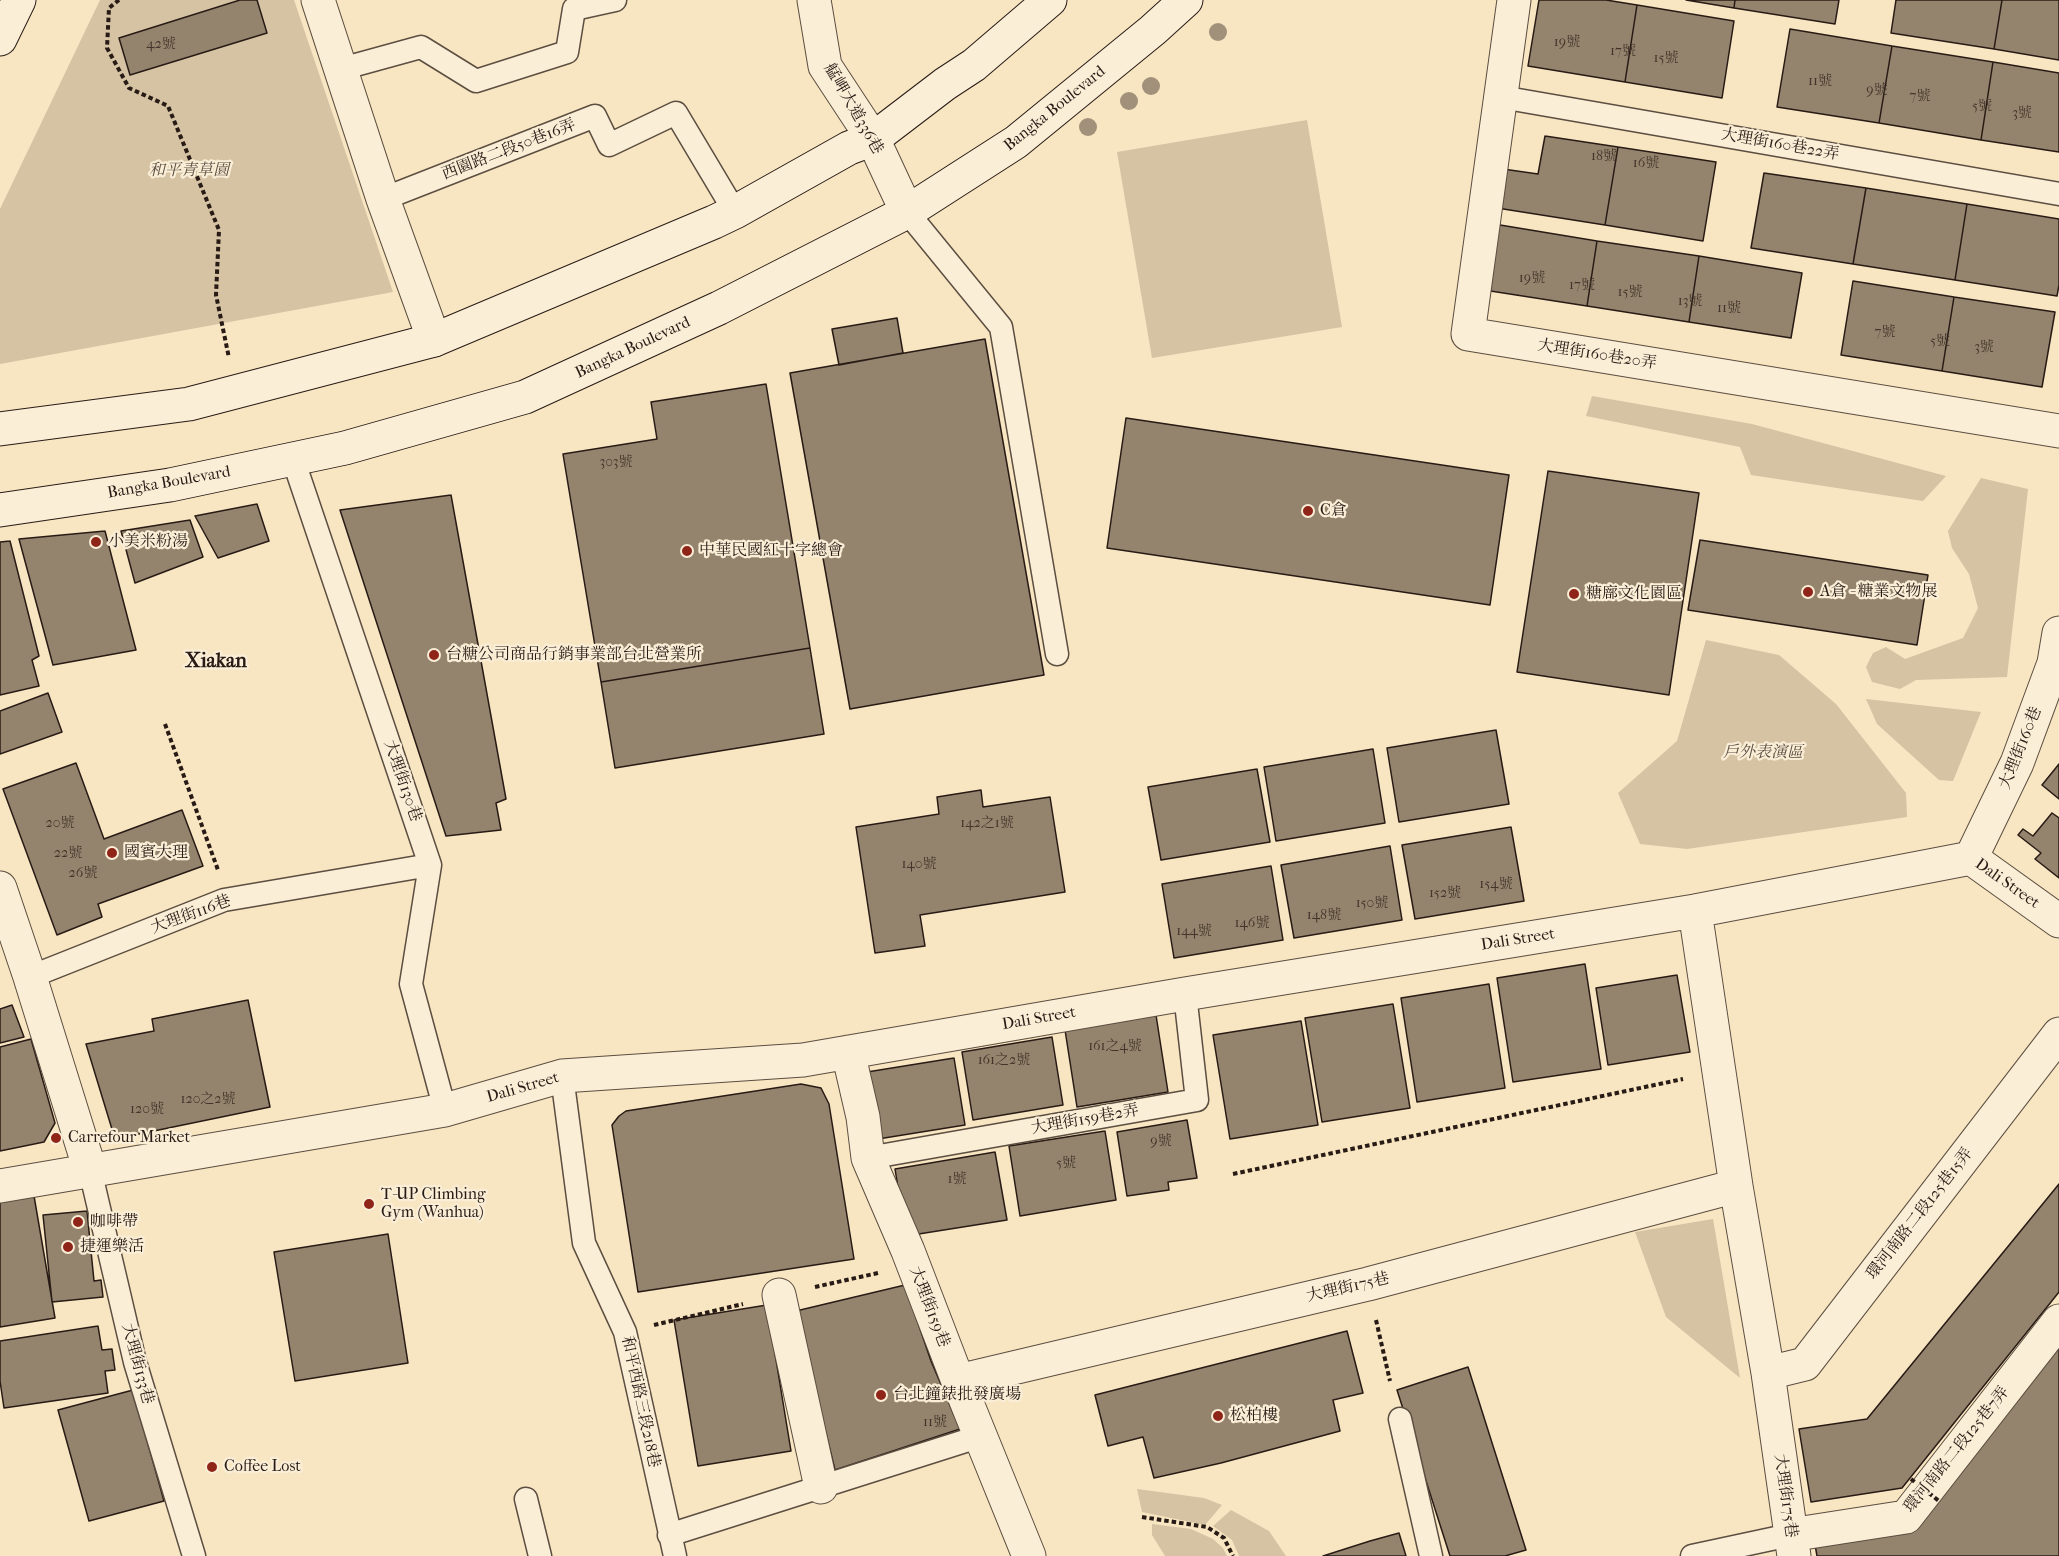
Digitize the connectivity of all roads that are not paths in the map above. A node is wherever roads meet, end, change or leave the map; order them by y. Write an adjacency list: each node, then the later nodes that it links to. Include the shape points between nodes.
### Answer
1 (19, 0): 8 (street)
2 (318, 0): 9 (street)
3 (615, 0): 9 (lane, via 574,9 567,52 476,81 421,47)
4 (814, 0): 11 (street, 艋岬大道336巷, via 825,66)
5 (1050, 0): 11 (street, via 974,65)
6 (1186, 0): 15 (street, Bangka Boulevard, via 1016,142)
7 (1514, 0): 10 (street, 大理街160巷20弄)
8 (0, 39)
9 (341, 69): 13 (street)
10 (1502, 97): 12 (lane, 大理街160巷22弄); 18 (street, 大理街160巷20弄, via 1468,334)
11 (873, 139): 14 (street, via 849,148); 15 (street, 艋岬大道336巷)
12 (2059, 194)
13 (383, 199): 14 (lane, 西園路二段50巷16弄, via 595,116 609,146 676,113); 16 (street)
14 (735, 212): 16 (street)
15 (908, 212): 19 (street, Bangka Boulevard, via 719,308 525,397); 22 (lane, via 1000,327)
16 (434, 340): 17 (street, via 189,404)
17 (0, 429)
18 (2059, 431)
19 (293, 459): 20 (street, Bangka Boulevard, via 170,485); 24 (lane, 大理街130巷)
20 (0, 510)
21 (2059, 633): 23 (street, 大理街160巷, via 2054,663 2017,763)
22 (1057, 654)
23 (1971, 858): 26 (street, Dali Street); 27 (street, Dali Street)
24 (430, 865): 28 (lane, 大理街116巷, via 228,899); 33 (lane, 大理街130巷, via 411,984)
25 (0, 888): 28 (street)
26 (1695, 910): 29 (street, Dali Street); 37 (street, 大理街175巷)
27 (2059, 921)
28 (30, 977): 35 (street)
29 (1185, 994): 31 (street, Dali Street); 34 (lane, 大理街159巷2弄, via 1197,1100)
30 (2059, 1034): 40 (street, 環河南路二段125巷15弄, via 1805,1364)
31 (848, 1052): 32 (street, Dali Street, via 803,1060); 34 (street, 大理街159巷)
32 (562, 1076): 33 (street, Dali Street); 47 (lane, 和平西路三段218巷, via 584,1243 625,1332)
33 (445, 1110): 35 (street, Dali Street)
34 (868, 1158): 41 (street, 大理街159巷)
35 (90, 1170): 36 (street, Dali Street); 48 (lane, 大理街133巷, via 135,1362)
36 (0, 1186)
37 (1736, 1186): 40 (street, 大理街175巷); 41 (street, 大理街175巷, via 1368,1284)
38 (778, 1295): 44 (street)
39 (2059, 1321): 46 (street, 環河南路二段125巷7弄, via 1906,1517)
40 (1768, 1373): 46 (street, 大理街175巷)
41 (958, 1381): 43 (street, 大理街159巷)
42 (1400, 1419): 51 (lane)
43 (981, 1436): 44 (lane); 50 (street, 大理街159巷)
44 (821, 1487): 47 (lane)
45 (526, 1499): 49 (lane)
46 (1792, 1545): 52 (lane)
47 (672, 1546)
48 (191, 1555)
49 (540, 1556)
50 (1029, 1556)
51 (1431, 1556)
52 (1692, 1556)

